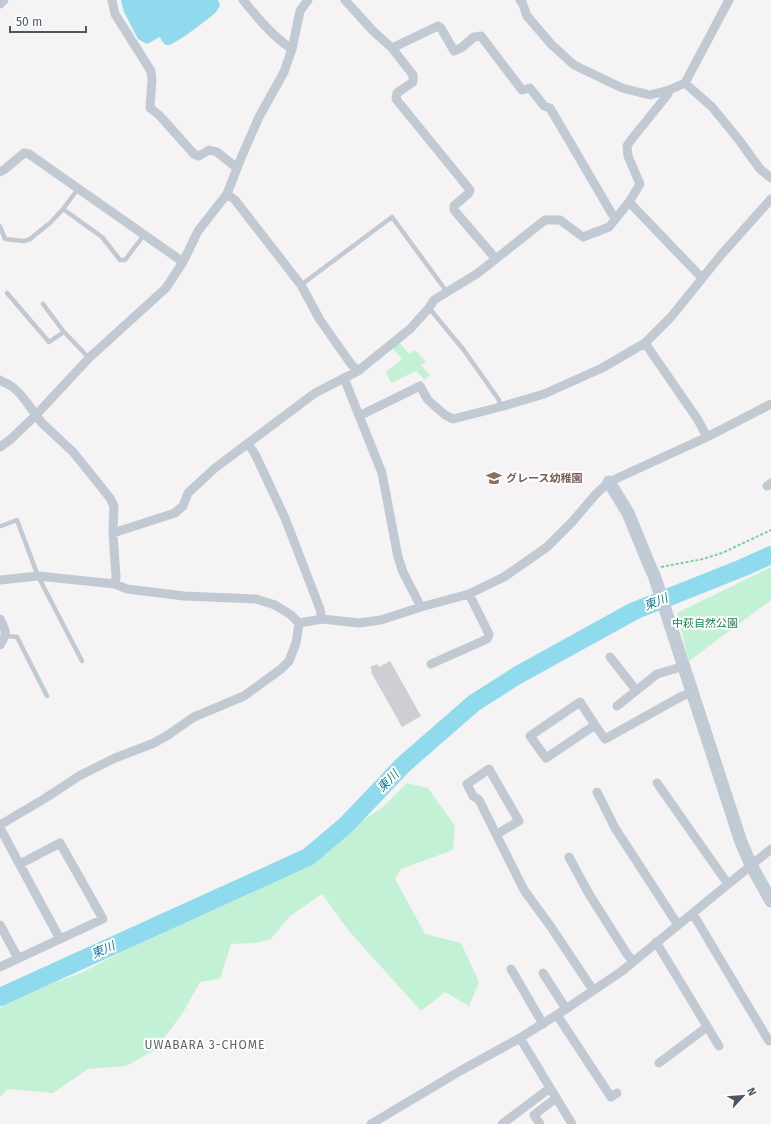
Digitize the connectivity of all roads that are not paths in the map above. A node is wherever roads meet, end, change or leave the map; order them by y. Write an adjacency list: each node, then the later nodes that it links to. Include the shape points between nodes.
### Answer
1 (4, 0): 8 (street)
2 (112, 0): 13 (street, via 115,14 151,71 150,108 194,154 199,156 209,150 217,152)
3 (243, 0): 10 (street, via 256,16)
4 (308, 0): 10 (street, via 300,11)
5 (345, 0): 9 (street)
6 (520, 0): 12 (street, via 527,16 550,44 574,65 622,88 650,95)
7 (729, 0): 11 (street)
8 (0, 4)
9 (392, 48): 21 (street, via 438,26 454,51 474,37 481,36 522,90 530,88 544,106 550,108); 24 (street, via 413,75 414,82 398,93 396,99 470,190 469,194 454,206 454,210)
10 (292, 49): 13 (street, via 284,72 259,117)
11 (685, 83): 12 (street); 15 (street, via 712,107 760,169)
12 (669, 90): 19 (street, via 627,146 628,156 640,184)
13 (237, 168): 17 (street)
14 (0, 172): 16 (street, via 24,153 29,154)
15 (771, 178)
16 (78, 189): 20 (lane); 23 (street)
17 (227, 194): 25 (street, via 198,231); 27 (street, via 235,200)
18 (771, 200): 26 (street)
19 (628, 202): 21 (street); 26 (street)
20 (64, 209): 22 (lane, via 51,222 24,241 5,239); 23 (lane, via 102,237 120,260 125,260)
21 (616, 218): 24 (street, via 609,227 583,237 560,220 545,220)
22 (0, 226)
23 (144, 235): 25 (street)
24 (495, 258): 28 (street)
25 (183, 262): 34 (street, via 166,288)
26 (702, 278): 33 (street, via 671,317)
27 (301, 285): 28 (lane, via 392,217); 35 (street, via 320,320)
28 (447, 292): 31 (street, via 434,300)
29 (7, 293): 32 (lane, via 49,342)
30 (43, 304): 32 (lane)
31 (429, 308): 35 (street, via 410,329); 39 (lane, via 463,349 498,400)
32 (64, 332): 34 (lane)
33 (645, 343): 39 (street, via 602,368 544,394); 42 (street)
34 (89, 358): 40 (street)
35 (358, 371): 36 (street)
36 (344, 378): 41 (street); 43 (street, via 315,393)
37 (0, 380): 40 (street, via 11,385)
38 (771, 404): 42 (street)
39 (500, 407): 41 (street, via 453,418 445,415 428,400 420,386)
40 (36, 415): 44 (street); 47 (street, via 73,452 110,498 114,506)
41 (359, 416): 52 (street, via 382,473 398,557)
42 (707, 437): 45 (street)
43 (248, 444): 47 (street, via 215,468 188,493 183,506 175,513); 54 (street, via 256,454 285,518)
44 (0, 447)
45 (609, 482): 51 (street, via 547,547 504,577); 61 (street, via 628,513 652,572)
46 (1, 526): 48 (lane, via 17,520)
47 (113, 533): 50 (street)
48 (38, 576): 49 (street); 50 (street); 59 (lane)
49 (0, 580)
50 (115, 584): 55 (street, via 127,589 184,596 256,599 275,605 291,614)
51 (469, 594): 52 (street); 60 (street, via 489,635)
52 (421, 607): 54 (street, via 381,620 359,623)
53 (0, 619): 56 (street)
54 (322, 620): 55 (street)
55 (299, 623): 69 (street, via 296,643 288,661 244,696 194,717 154,743 79,776)
56 (6, 636): 57 (street); 64 (lane, via 16,637)
57 (0, 644)
58 (610, 658): 62 (street)
59 (82, 661)
60 (431, 664)
61 (684, 666): 62 (street, via 657,674); 63 (street)
62 (636, 690): 65 (street)
63 (692, 693): 66 (street, via 682,696 605,739); 74 (street)
64 (47, 696)
65 (617, 706)
66 (595, 725): 66 (street, via 580,702 530,736 546,758)
67 (657, 784): 75 (street)
68 (597, 792): 79 (street, via 615,828)
69 (0, 826): 73 (street)
70 (497, 834): 70 (street, via 519,821 489,768 467,784 473,796 479,800); 87 (street, via 524,890)
71 (771, 849): 74 (street)
72 (569, 857): 83 (street, via 589,894)
73 (20, 864): 80 (street); 80 (street, via 60,843 103,919)
74 (751, 865): 75 (street); 76 (street)
75 (728, 884): 77 (street)
76 (771, 901)
77 (692, 914): 79 (street); 93 (street)
78 (0, 925): 82 (street)
79 (678, 925): 81 (street)
80 (60, 939): 82 (street)
81 (656, 942): 83 (street); 91 (street)
82 (18, 958): 84 (street)
83 (633, 961): 87 (street)
84 (0, 967)
85 (511, 969): 90 (street)
86 (543, 973): 88 (street)
87 (593, 990): 88 (street)
88 (566, 1009): 89 (street)
89 (557, 1016): 90 (street); 97 (street, via 611,1097)
90 (543, 1024): 92 (street)
91 (707, 1027): 94 (street); 95 (street)
92 (520, 1038): 96 (street); 99 (street)
93 (769, 1040)
94 (719, 1046)
95 (659, 1063)
96 (550, 1088): 98 (street); 100 (street)
97 (617, 1093)
98 (556, 1098): 101 (street, via 534,1115); 102 (street)
99 (374, 1123)
100 (502, 1124)
101 (540, 1124)
102 (572, 1124)

